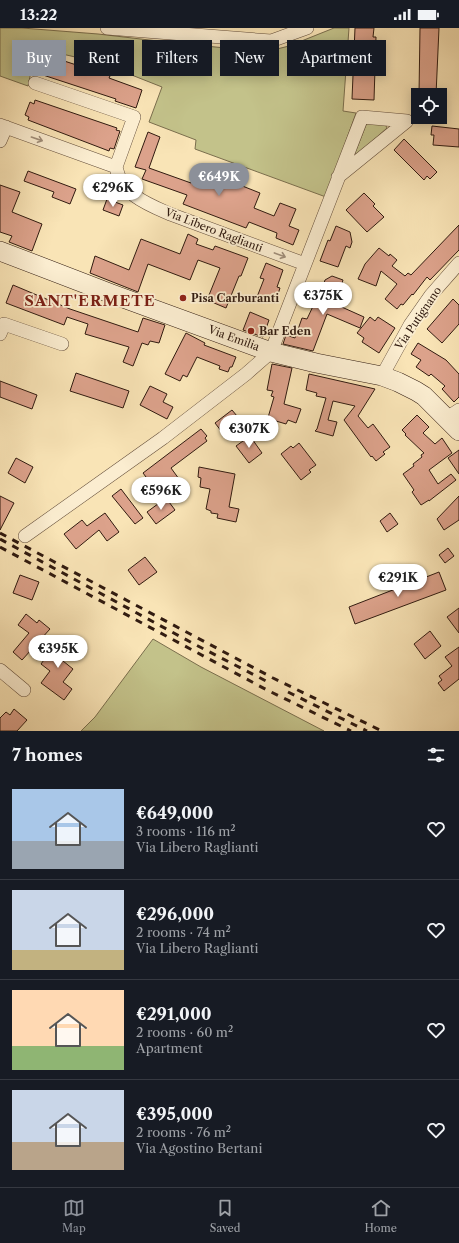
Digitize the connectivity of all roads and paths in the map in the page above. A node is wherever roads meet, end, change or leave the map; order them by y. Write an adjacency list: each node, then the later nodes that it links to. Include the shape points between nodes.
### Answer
1 (107, 28): 2 (street, via 271,41)
2 (307, 28)
3 (35, 83): 6 (street, via 134,117)
4 (3, 126): 5 (street); 6 (street, one-way to 6)
5 (0, 141)
6 (116, 167): 10 (street, Via Libero Raglianti, one-way to 10, via 117,175 124,186 148,204)
7 (338, 177): 7 (street, via 384,140 407,121 362,117); 10 (street)
8 (0, 251): 13 (main road, Via Emilia)
9 (459, 263): 14 (street, Via Putignano, via 410,325)
10 (305, 264): 13 (street)
11 (0, 334): 12 (street, via 4,324)
12 (62, 344)
13 (271, 352): 14 (main road, Via Emilia); 16 (street, via 163,438)
14 (382, 376): 15 (main road, Via Emilia, via 416,391)
15 (455, 420)
16 (25, 536)
17 (0, 670): 18 (street)
18 (24, 690)

